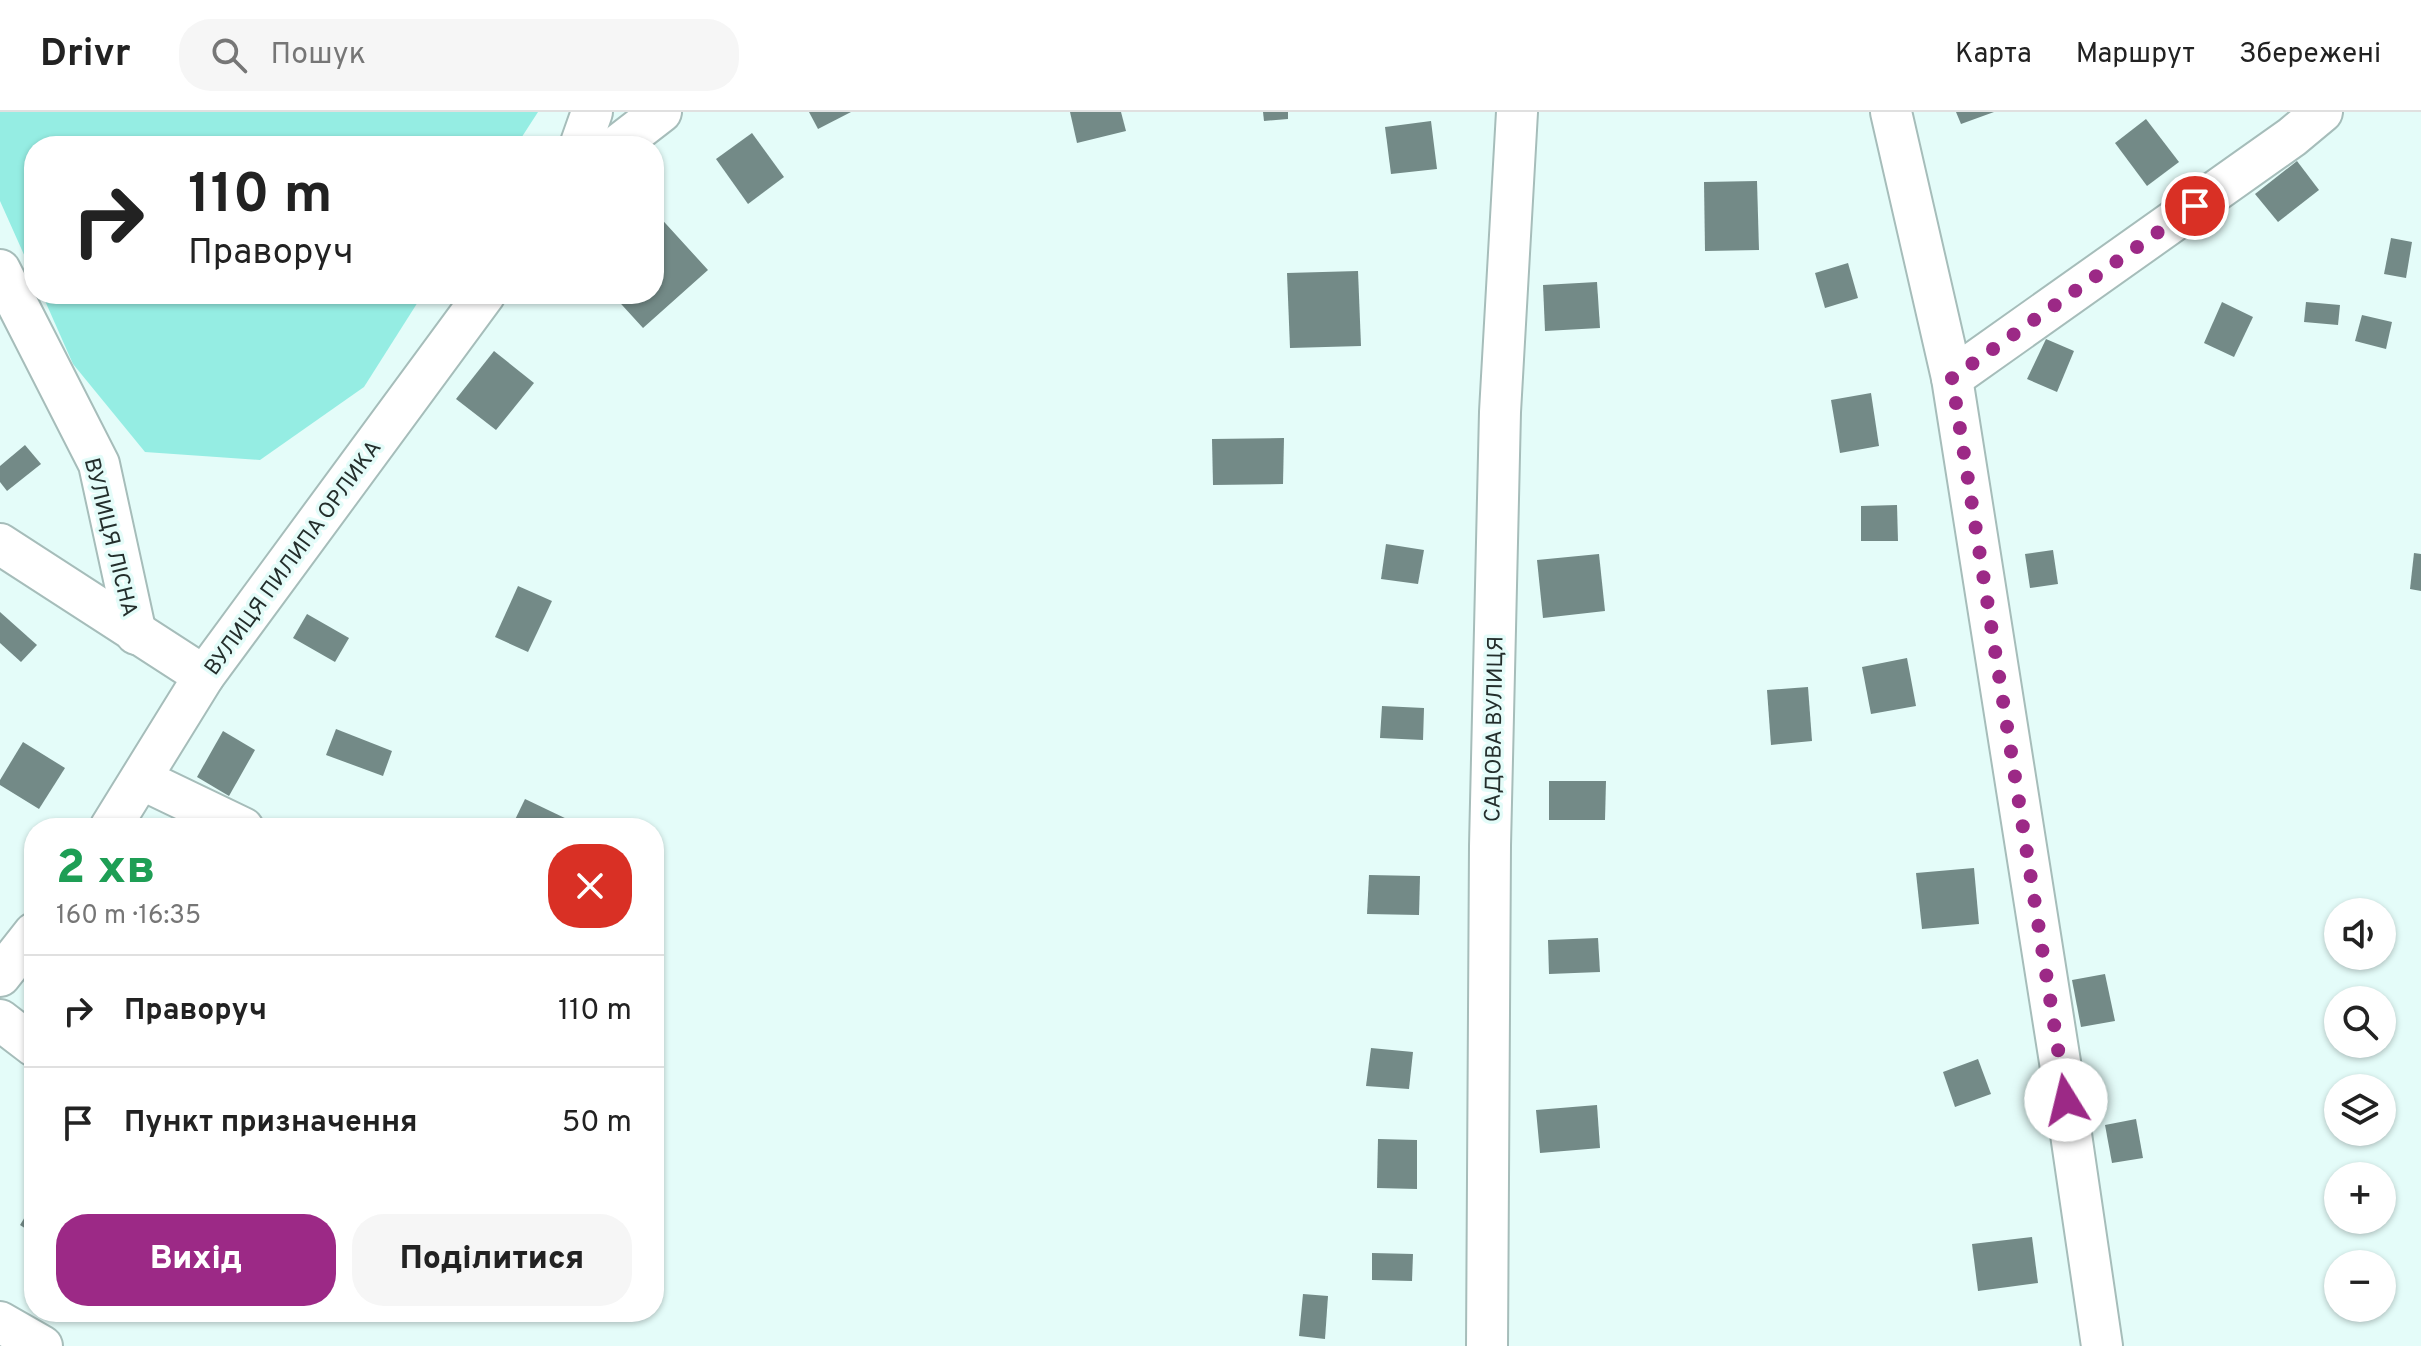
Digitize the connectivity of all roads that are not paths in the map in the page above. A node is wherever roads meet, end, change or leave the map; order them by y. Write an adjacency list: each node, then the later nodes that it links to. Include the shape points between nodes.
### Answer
1 (592, 112): 6 (street)
2 (661, 112): 7 (street)
3 (1517, 112): 23 (street, САДОВА ВУЛИЦЯ, via 1500,412)
4 (1891, 112): 10 (street)
5 (2322, 112): 10 (street)
6 (584, 136)
7 (630, 136)
8 (0, 270): 12 (street, ВУЛИЦЯ ЛІСНА, via 99,464)
9 (478, 304): 13 (street, ВУЛИЦЯ ПИЛИПА ОРЛИКА)
10 (1952, 378): 24 (street)
11 (0, 544): 12 (street)
12 (136, 634): 13 (street)
13 (204, 676): 14 (street, ВУЛИЦЯ ПИЛИПА ОРЛИКА)
14 (141, 779): 15 (street, ВУЛИЦЯ ПИЛИПА ОРЛИКА); 16 (street)
15 (116, 818)
16 (222, 818)
17 (24, 946): 18 (street)
18 (0, 976)
19 (0, 1020): 20 (street)
20 (24, 1038)
21 (0, 1322): 22 (street)
22 (42, 1346)
23 (1487, 1346)
24 (2102, 1346)

